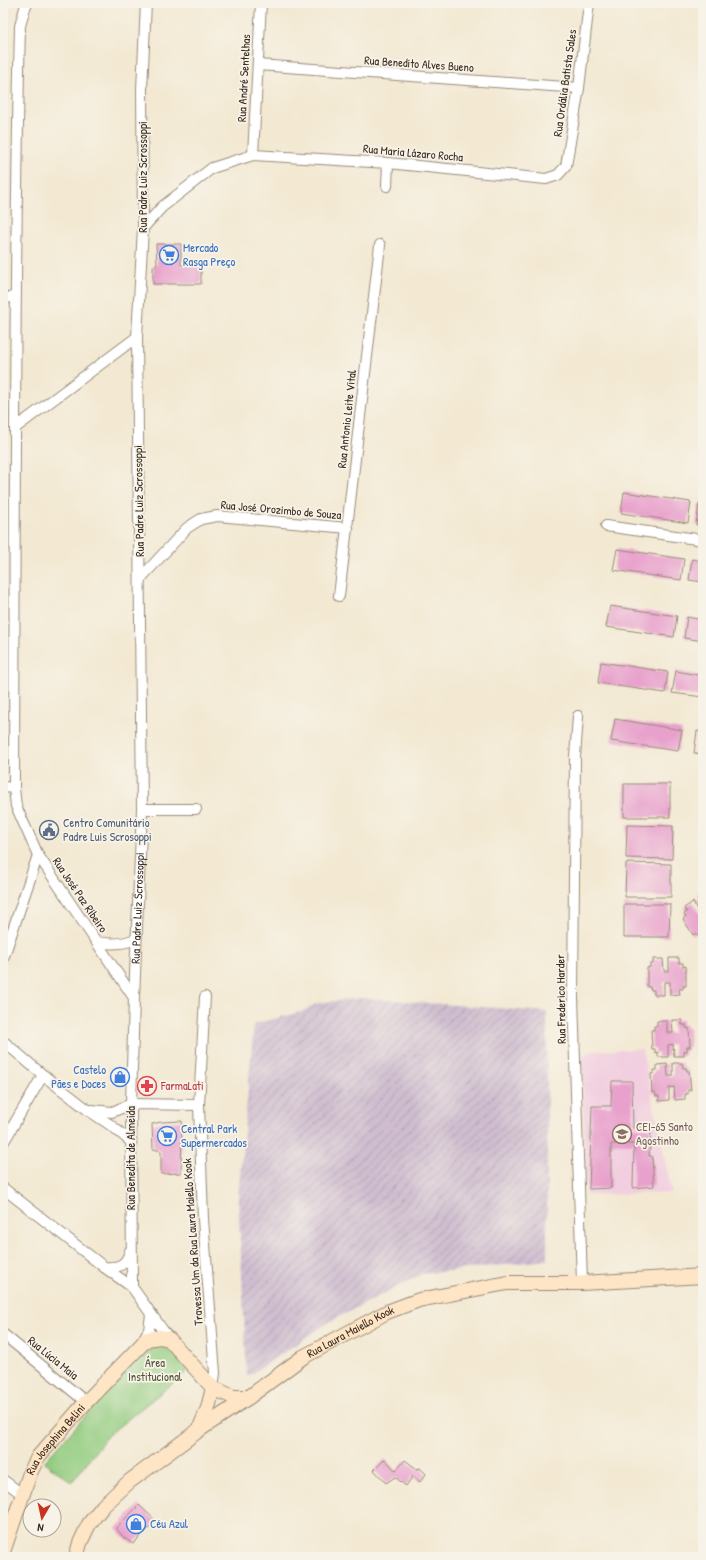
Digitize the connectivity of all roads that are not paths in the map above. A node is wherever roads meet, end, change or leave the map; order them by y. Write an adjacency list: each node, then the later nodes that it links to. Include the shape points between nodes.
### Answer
1 (28, 3): 13 (street, Rua José Paz Ribeiro, via 20,26)
2 (146, 3): 11 (street, Rua Padre Luiz Scrossoppi, via 142,89)
3 (261, 3): 5 (street, Rua André Sentelhas)
4 (589, 3): 6 (street, Rua Ordália Batista Sales)
5 (258, 65): 6 (street, Rua Benedito Alves Bueno); 7 (street, Rua André Sentelhas)
6 (578, 88): 9 (street, Rua Ordália Batista Sales)
7 (253, 155): 8 (street, Rua Maria Lázaro Rocha); 11 (street, via 212,168 162,207)
8 (388, 162): 9 (street, Rua Maria Lázaro Rocha, via 546,179 558,175); 10 (street)
9 (566, 166)
10 (387, 186)
11 (143, 228): 15 (street, Rua Padre Luiz Scrossoppi)
12 (380, 245): 18 (street, Rua Antonio Leite Vital)
13 (16, 296): 14 (street); 16 (street, Rua José Paz Ribeiro)
14 (3, 299)
15 (137, 337): 16 (street); 20 (street, Rua Padre Luiz Scrossoppi)
16 (14, 428): 24 (street, Rua José Paz Ribeiro)
17 (606, 526): 19 (street)
18 (348, 528): 20 (street, Rua José Orozimbo de Souza, via 217,516 201,519 188,528); 21 (street, Rua Antonio Leite Vital)
19 (703, 540)
20 (141, 578): 25 (street, Rua Padre Luiz Scrossoppi)
21 (340, 596)
22 (578, 716): 44 (street, Rua Frederico Harder, via 575,757 573,997)
23 (3, 787): 24 (street)
24 (14, 788): 27 (street, Rua José Paz Ribeiro, via 16,806)
25 (142, 809): 26 (street); 28 (street, Rua Padre Luiz Scrossoppi)
26 (196, 809)
27 (38, 855): 29 (street, Rua José Paz Ribeiro); 30 (street)
28 (136, 939): 29 (street, via 114,944); 31 (street, Rua Padre Luiz Scrossoppi)
29 (97, 942): 31 (street, Rua José Paz Ribeiro)
30 (3, 959)
31 (134, 998): 35 (street, Rua Benedita de Almeida)
32 (205, 998): 36 (street, Travessa Um da Rua Laura Maiello Kook)
33 (3, 1041): 34 (street)
34 (43, 1075): 37 (street); 39 (street)
35 (131, 1104): 36 (street); 37 (street, via 112,1112); 38 (street, Rua Benedita de Almeida)
36 (199, 1105): 50 (street, Travessa Um da Rua Laura Maiello Kook, via 203,1219 215,1373)
37 (88, 1110): 38 (street)
38 (130, 1141): 41 (street, Rua Benedita de Almeida)
39 (3, 1143)
40 (3, 1188): 42 (street)
41 (132, 1246): 42 (street, Rua Benedita de Almeida, via 129,1256 122,1265); 45 (street, Rua Benedita de Almeida)
42 (104, 1267): 45 (street)
43 (703, 1276): 44 (main road, Rua Laura Maiello Kook)
44 (582, 1282): 51 (main road, Rua Laura Maiello Kook, via 507,1284 419,1300 387,1312 302,1357)
45 (132, 1287): 46 (street)
46 (151, 1314): 48 (street); 49 (street, Rua Josephina Belini, via 149,1330)
47 (3, 1334): 52 (street, Rua Lúcia Maia)
48 (170, 1339): 49 (main road, Rua Josephina Belini, via 153,1337); 50 (main road)
49 (139, 1346): 52 (main road, Rua Josephina Belini)
50 (213, 1388): 51 (main road, via 233,1397); 53 (main road)
51 (249, 1397): 53 (main road, Rua Laura Maiello Kook)
52 (86, 1402): 55 (main road, Rua Josephina Belini, via 38,1457)
53 (200, 1430): 57 (main road, Rua Laura Maiello Kook, via 130,1481 103,1506 89,1524)
54 (3, 1480): 55 (street)
55 (22, 1494): 56 (main road, Rua Josephina Belini)
56 (3, 1552)
57 (76, 1557)

